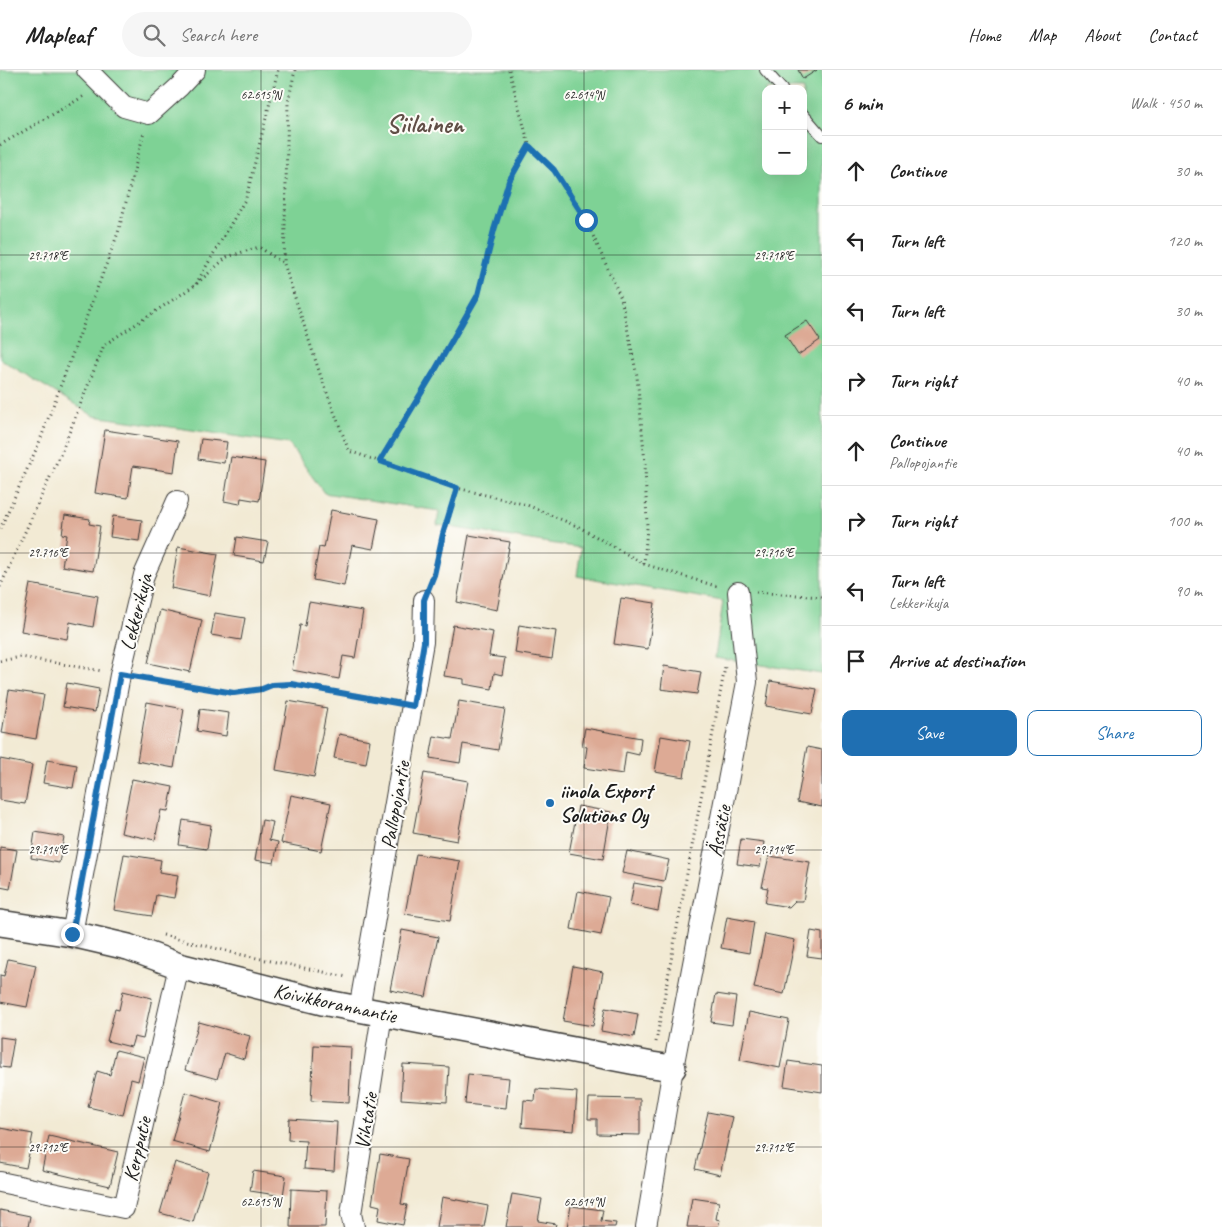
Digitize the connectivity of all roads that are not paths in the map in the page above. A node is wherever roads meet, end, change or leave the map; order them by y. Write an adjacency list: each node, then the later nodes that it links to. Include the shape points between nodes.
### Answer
1 (87, 70): 2 (street, via 124,107 149,114)
2 (195, 70)
3 (766, 70): 4 (lane)
4 (779, 85)
5 (807, 119): 6 (lane)
6 (822, 136)
7 (176, 500): 11 (street, Lekkerikuja, via 144,575 120,674)
8 (738, 592): 14 (street, Ässätie, via 747,682)
9 (424, 600): 13 (street, Pallopojantie, via 424,642)
10 (0, 923): 11 (street, Koivikkorannantie)
11 (72, 934): 12 (street, Koivikkorannantie, via 128,946)
12 (179, 966): 13 (street, Koivikkorannantie); 15 (street, Kerpputie, via 124,1208)
13 (370, 1012): 14 (street, Koivikkorannantie); 16 (street, Vihtatie, via 351,1214)
14 (663, 1067): 17 (street)
15 (0, 1182)
16 (354, 1227)
17 (646, 1227)

